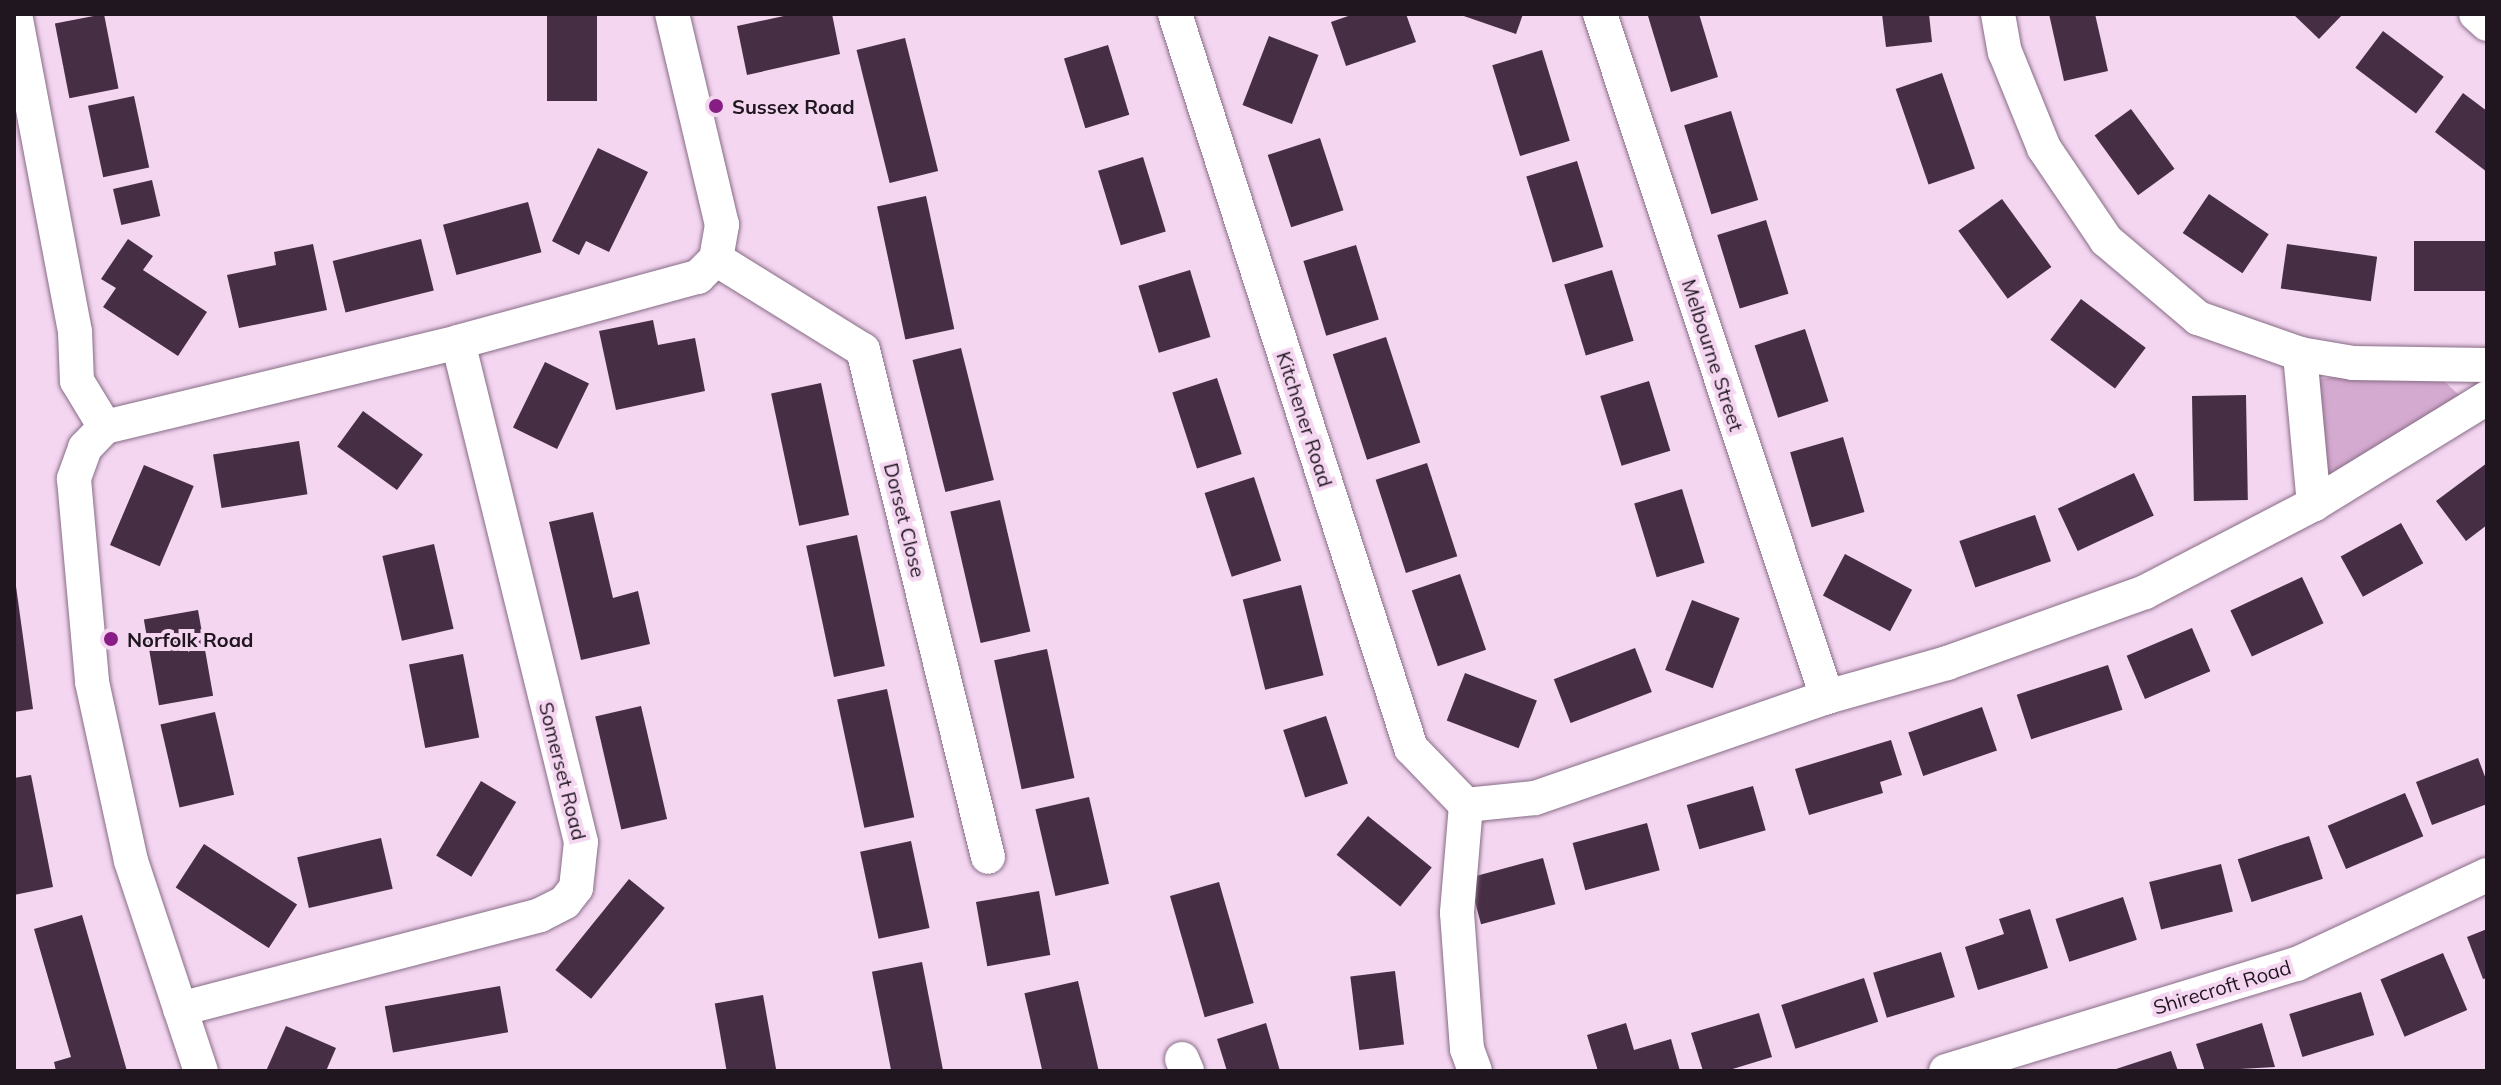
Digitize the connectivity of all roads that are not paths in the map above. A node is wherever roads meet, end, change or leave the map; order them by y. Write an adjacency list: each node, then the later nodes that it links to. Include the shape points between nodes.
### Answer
1 (15, 14): 13 (street, via 75,332 77,381)
2 (672, 14): 8 (street, via 722,225)
3 (1175, 14): 16 (street, Kitchener Road, via 1411,748)
4 (1600, 14): 15 (street, Melbourne Street)
5 (1998, 14): 10 (street, via 2005,52 2044,148 2106,240 2198,318)
6 (2476, 14): 7 (street)
7 (2487, 24)
8 (716, 259): 9 (street, via 698,277 668,288); 17 (street, Dorset Close, via 863,350)
9 (458, 342): 13 (street); 19 (street, Somerset Road, via 581,842 576,888 565,902 540,915)
10 (2300, 354): 11 (street, via 2353,363); 14 (street)
11 (2487, 365)
12 (2487, 398): 14 (street)
13 (105, 427): 19 (street, via 85,448 74,479 81,608 123,831)
14 (2314, 504): 15 (street, via 2145,592 1947,663)
15 (1827, 697): 16 (street, via 1535,798)
16 (1466, 805): 21 (street, via 1457,913 1467,1049)
17 (988, 857)
18 (2487, 875): 22 (street, Shirecroft Road, via 2297,964)
19 (180, 1009): 20 (street)
20 (201, 1071)
21 (1475, 1071)
22 (1946, 1071)

